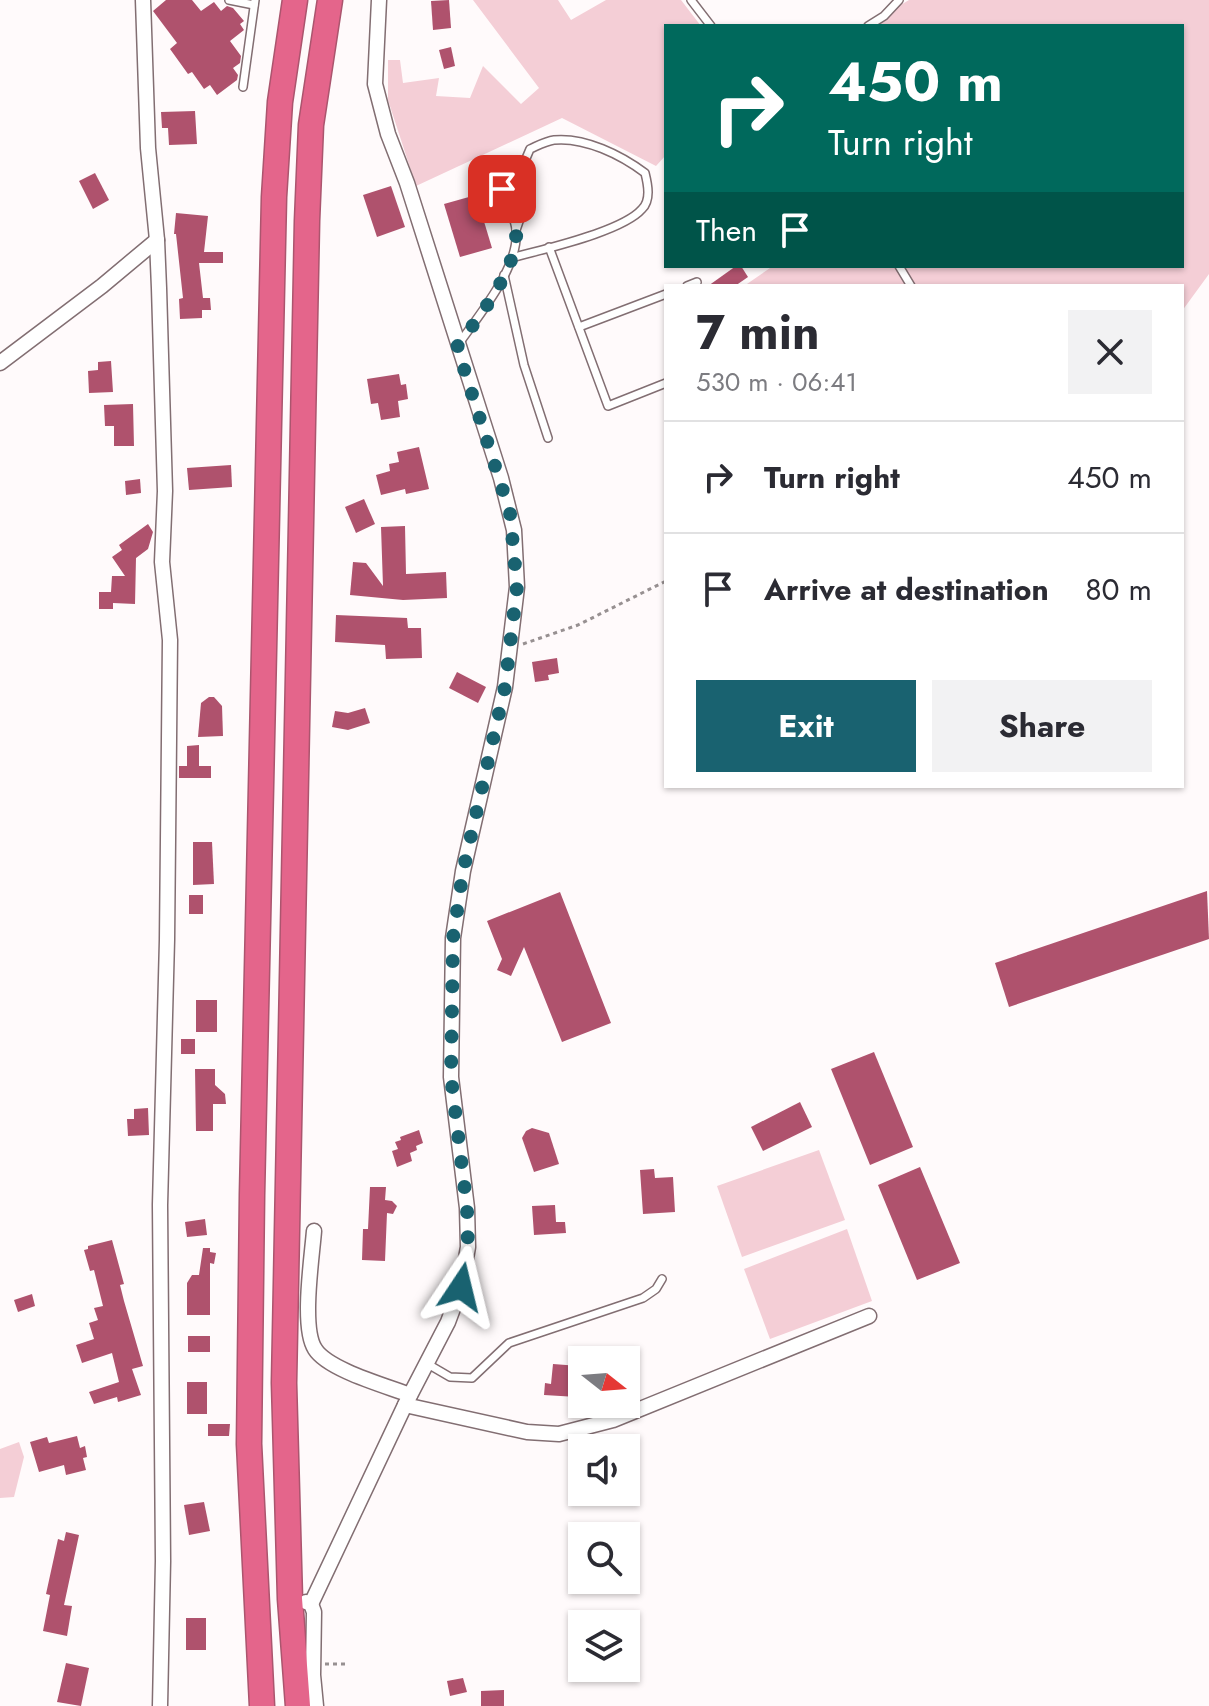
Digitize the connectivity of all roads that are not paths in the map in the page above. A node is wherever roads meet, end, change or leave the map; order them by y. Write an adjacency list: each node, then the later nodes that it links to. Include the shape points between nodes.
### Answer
1 (143, 0): 14 (street)
2 (229, 0): 8 (lane)
3 (295, 0): 33 (highway, via 280,102 274,197 252,1195 249,1444)
4 (330, 0): 31 (highway, via 311,125 307,221 284,1383)
5 (379, 0): 22 (street, via 375,84)
6 (691, 0): 9 (lane)
7 (899, 0): 10 (lane)
8 (254, 3): 11 (lane)
9 (709, 24)
10 (871, 24)
11 (243, 87)
12 (502, 189): 13 (lane)
13 (516, 230): 15 (lane, via 525,204 519,175 530,149 550,140 573,140 629,161 645,173 649,190 644,208 597,232); 16 (lane)
14 (157, 240): 23 (street); 32 (street, via 165,491 162,562 170,662 160,1205)
15 (549, 247): 16 (lane); 21 (lane)
16 (512, 258): 17 (lane)
17 (504, 275): 22 (lane); 25 (lane, via 524,365)
18 (697, 282): 19 (lane)
19 (692, 284)
20 (664, 295): 21 (lane)
21 (579, 327): 24 (lane, via 608,406)
22 (457, 347): 29 (street, via 501,478 514,530 517,587 492,753 463,871 453,938 451,1077 468,1247 461,1287)
23 (0, 363)
24 (664, 384)
25 (548, 438)
26 (314, 1231): 30 (street, via 308,1317 315,1350)
27 (662, 1279): 29 (lane, via 643,1298 509,1343 472,1378 450,1377)
28 (869, 1316): 30 (street, via 613,1420 559,1434 527,1432)
29 (426, 1363): 30 (street)
30 (407, 1400): 31 (street)
31 (300, 1602): 34 (highway); 35 (street, via 314,1612)
32 (160, 1706)
33 (262, 1706)
34 (298, 1706)
35 (316, 1706)

